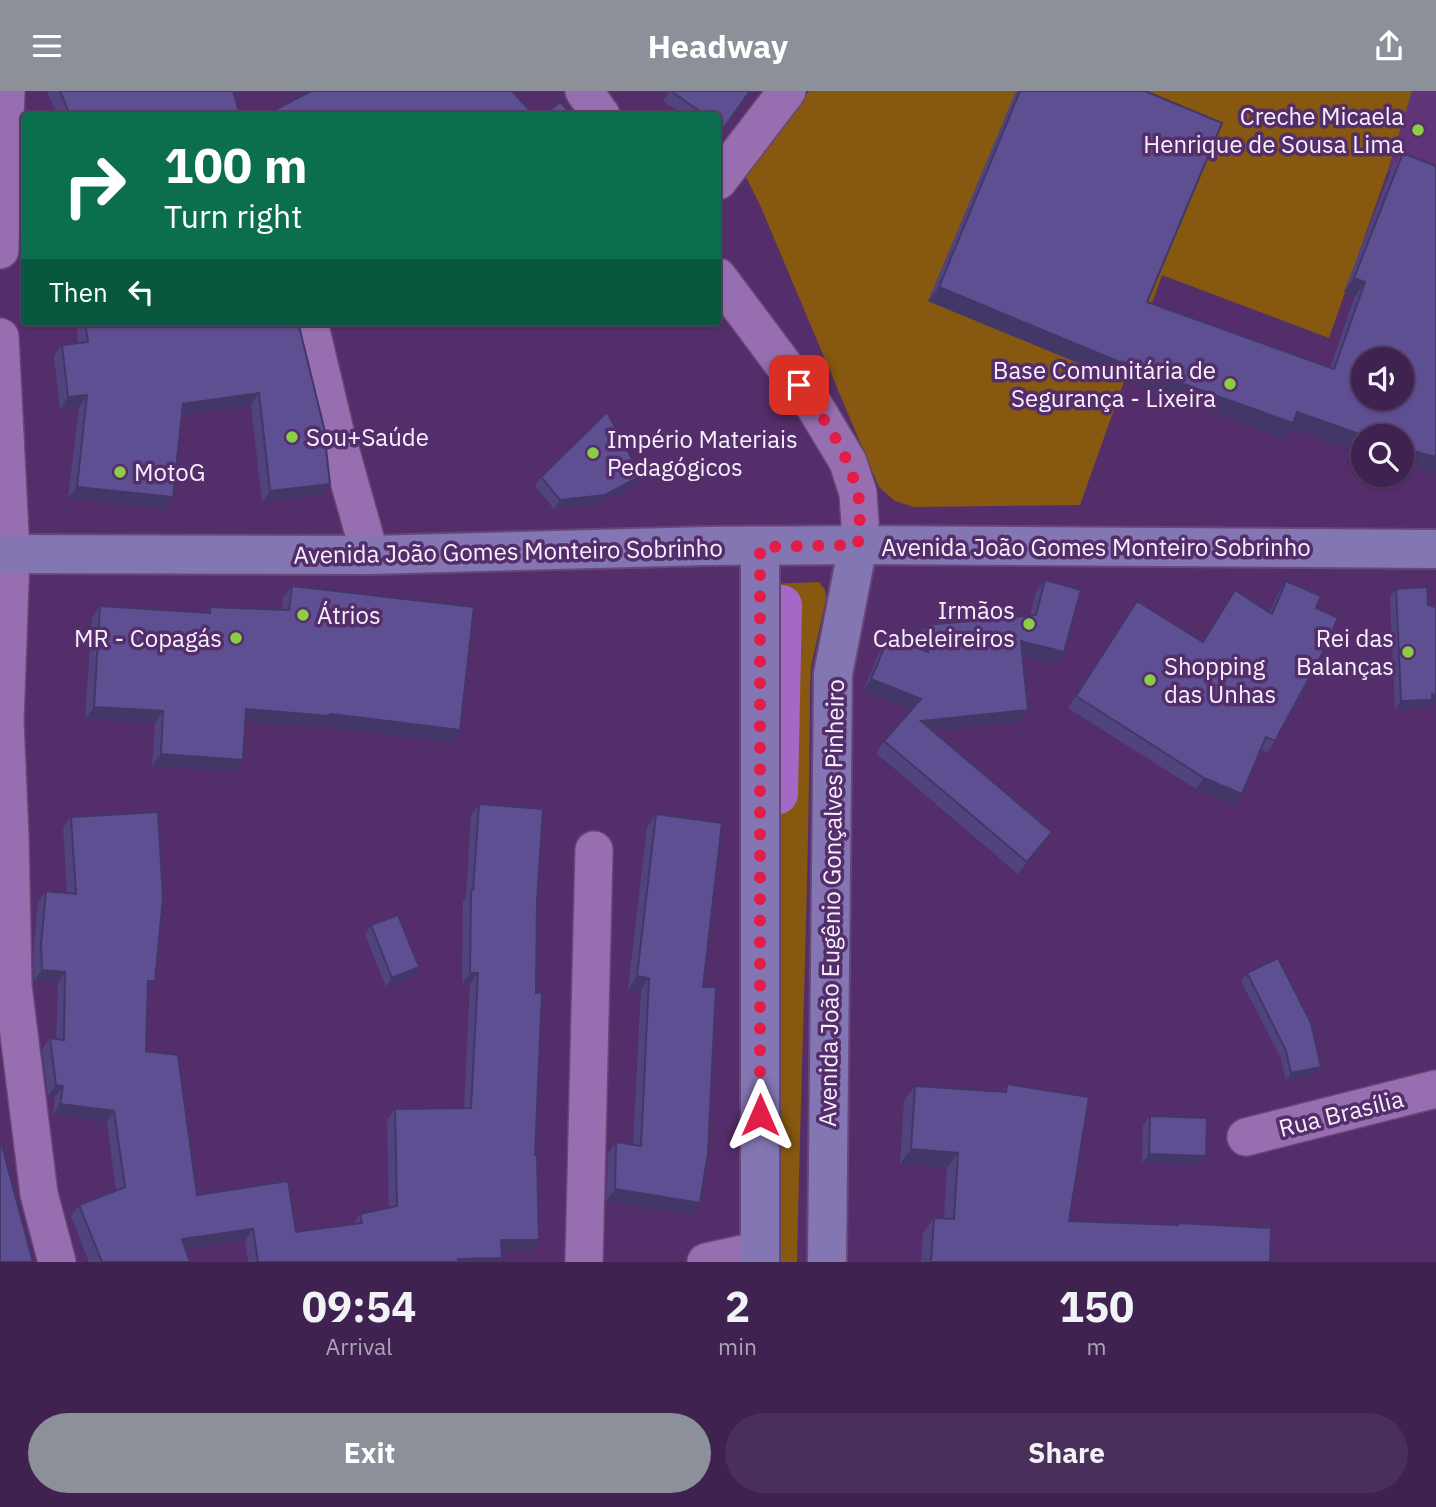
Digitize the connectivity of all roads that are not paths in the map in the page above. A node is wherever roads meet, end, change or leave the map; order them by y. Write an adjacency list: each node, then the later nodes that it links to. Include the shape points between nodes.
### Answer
1 (6, 91): 6 (street)
2 (584, 91): 4 (street)
3 (787, 91): 5 (street)
4 (599, 112)
5 (721, 177)
6 (0, 250)
7 (721, 281): 10 (street, via 815,407 848,462 858,493)
8 (310, 326): 14 (street)
9 (0, 337): 13 (street)
10 (858, 545): 11 (main road, Avenida João Gomes Monteiro Sobrinho); 12 (main road, Avenida João Gomes Monteiro Sobrinho); 23 (main road, Avenida João Eugênio Gonçalves Pinheiro, via 833,674)
11 (760, 547): 14 (main road, Avenida João Gomes Monteiro Sobrinho); 19 (main road)
12 (1436, 549)
13 (6, 554): 14 (main road, Avenida João Gomes Monteiro Sobrinho); 16 (street, via 10,838)
14 (370, 555)
15 (594, 850): 21 (street)
16 (6, 983): 20 (street, via 39,1194)
17 (1436, 1089): 18 (street, Rua Brasília)
18 (1246, 1137)
19 (760, 1256): 22 (street)
20 (57, 1262)
21 (584, 1262)
22 (706, 1262)
23 (827, 1262)

